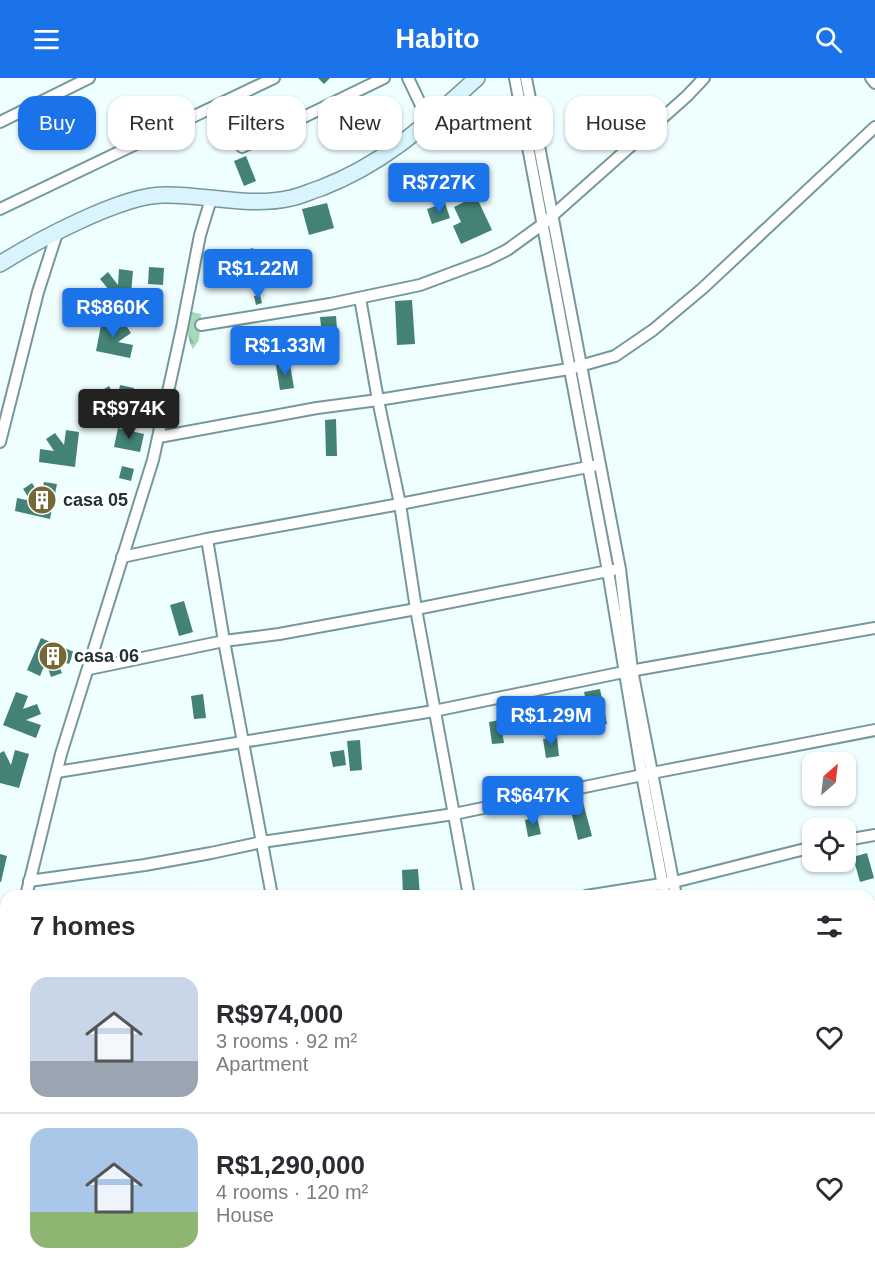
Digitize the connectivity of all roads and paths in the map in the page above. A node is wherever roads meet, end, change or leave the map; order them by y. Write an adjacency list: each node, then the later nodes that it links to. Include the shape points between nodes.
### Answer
1 (89, 78): 14 (street)
2 (274, 78): 18 (street)
3 (384, 78): 13 (street)
4 (408, 78): 11 (street)
5 (477, 78): 12 (main road)
6 (515, 78): 20 (street)
7 (526, 78): 19 (street)
8 (704, 78): 19 (street)
9 (871, 78): 10 (street)
10 (875, 83)
11 (417, 96)
12 (457, 96)
13 (306, 116)
14 (0, 122)
15 (875, 127): 25 (street, via 681,307 615,356)
16 (414, 134): 17 (main road, via 362,169 300,195 256,202)
17 (212, 199): 21 (main road, via 154,195 106,210); 28 (street, via 200,235)
18 (0, 209)
19 (551, 215): 20 (street); 25 (street)
20 (543, 224): 23 (street, via 507,250 461,271); 26 (street)
21 (57, 233): 22 (main road); 29 (street)
22 (0, 264)
23 (360, 298): 24 (street); 27 (street)
24 (201, 325)
25 (580, 365): 26 (street); 30 (street)
26 (569, 369): 27 (street); 30 (street)
27 (378, 400): 28 (street); 31 (street)
28 (159, 437): 33 (street)
29 (0, 442)
30 (594, 466): 31 (street); 34 (street); 35 (street)
31 (400, 504): 32 (street); 36 (street)
32 (207, 539): 33 (street); 38 (street)
33 (122, 557): 39 (street)
34 (620, 568): 35 (street); 40 (street)
35 (608, 570): 36 (street); 40 (street)
36 (416, 609): 38 (street); 41 (street)
37 (875, 628): 40 (street)
38 (224, 641): 39 (street); 43 (street)
39 (89, 669): 44 (street)
40 (628, 671): 41 (street); 45 (street)
41 (434, 711): 43 (street); 46 (street)
42 (875, 730): 45 (street)
43 (244, 743): 44 (street); 49 (street)
44 (57, 772): 51 (street)
45 (647, 774): 46 (street); 52 (street)
46 (454, 814): 49 (street); 55 (street)
47 (875, 835): 48 (street)
48 (856, 838)
49 (262, 842): 51 (street, via 145,865); 54 (street)
50 (802, 851): 52 (street)
51 (29, 881): 53 (street)
52 (668, 882): 56 (street); 57 (street); 58 (street)
53 (27, 890)
54 (271, 890)
55 (468, 890)
56 (621, 890)
57 (666, 890)
58 (673, 890)

